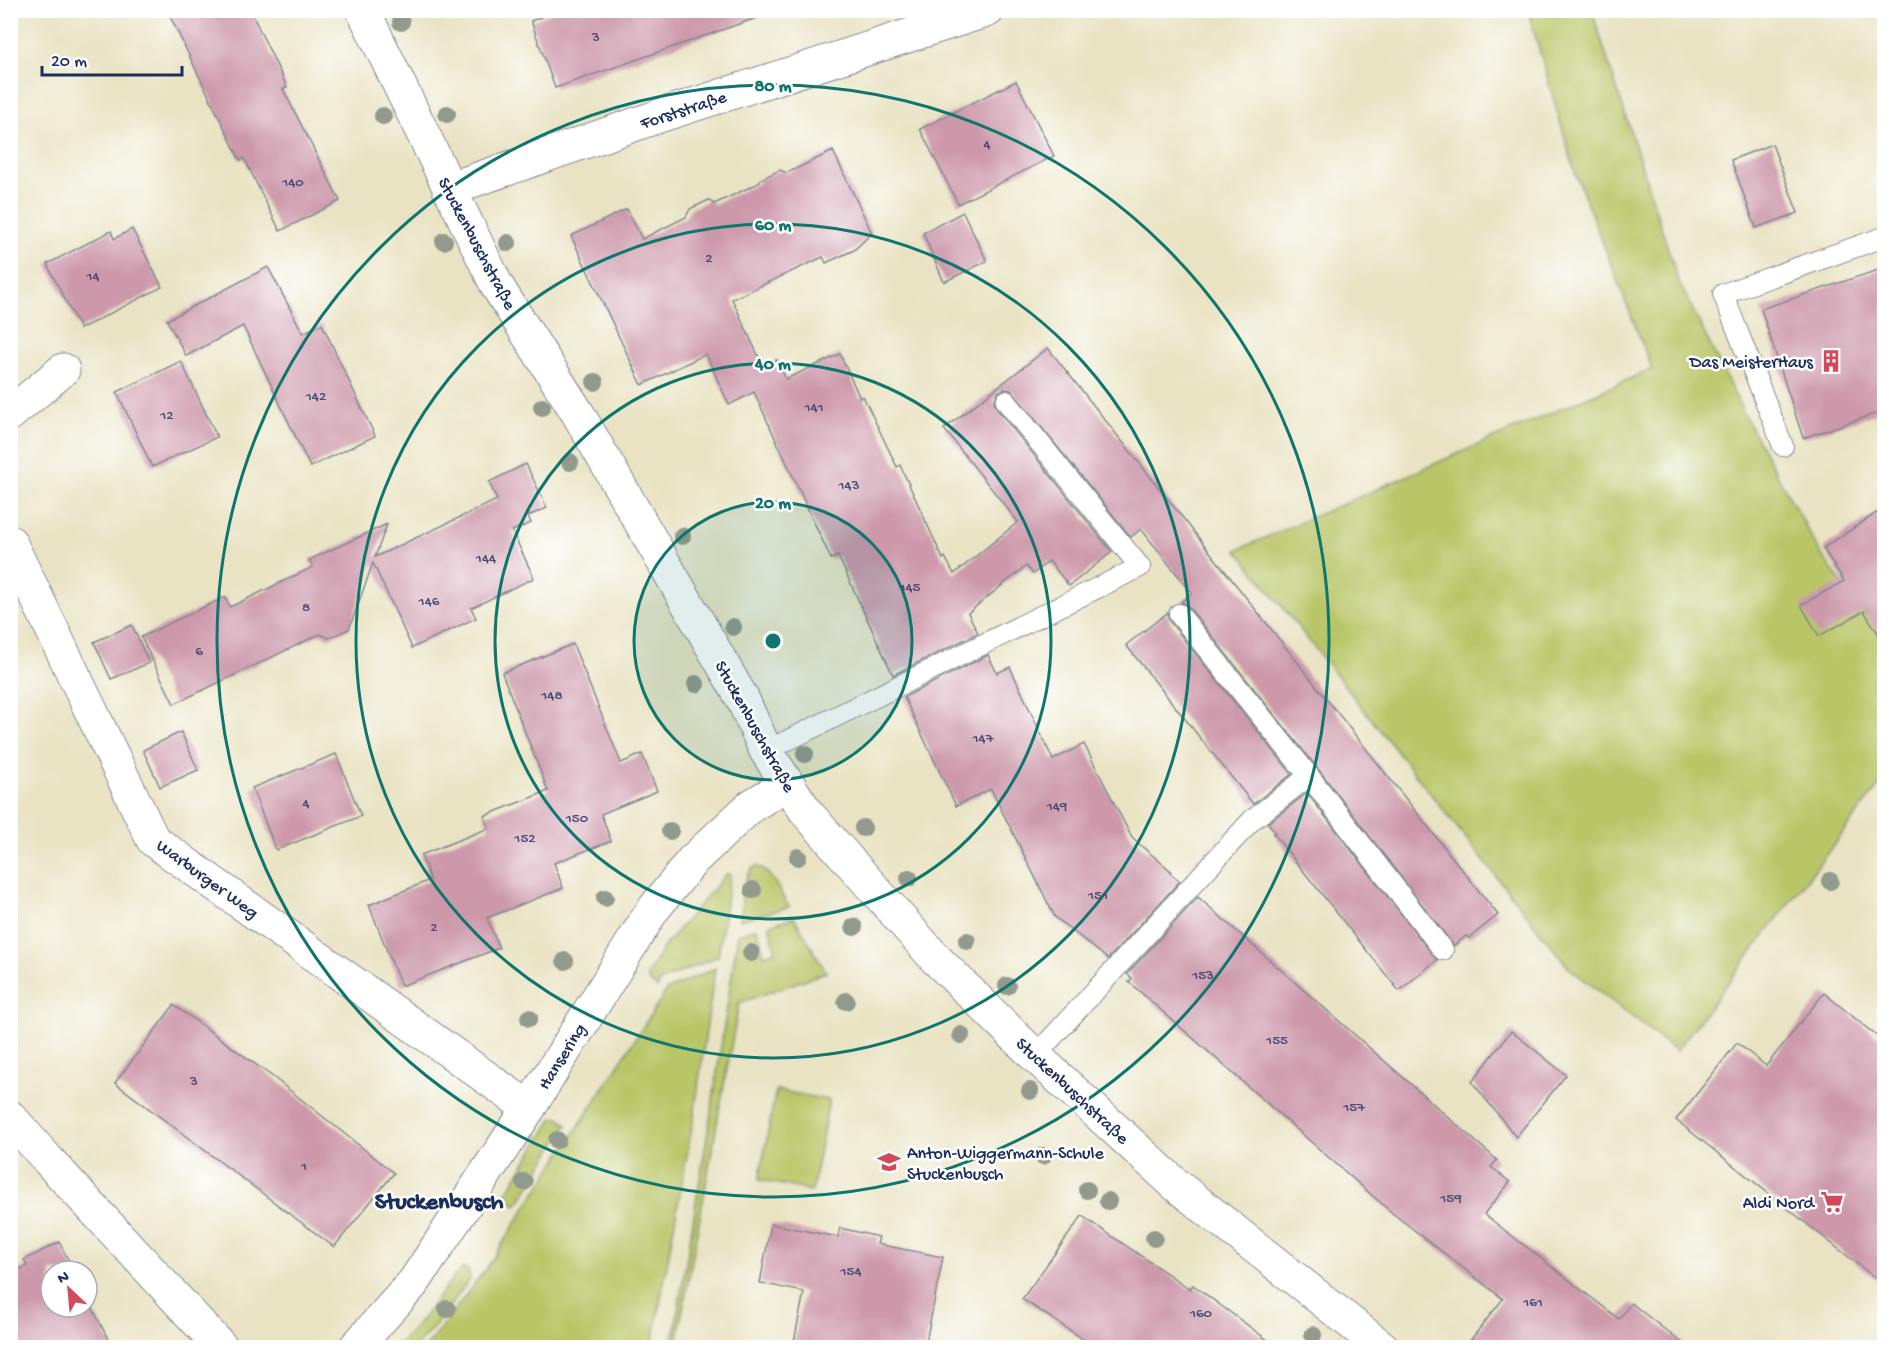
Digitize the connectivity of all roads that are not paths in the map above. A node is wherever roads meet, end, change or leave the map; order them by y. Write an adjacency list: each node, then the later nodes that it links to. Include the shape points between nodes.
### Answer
1 (363, 10): 3 (street, Stuckenbuschstraße)
2 (967, 14): 3 (street, Forststraße)
3 (448, 189): 11 (street, Stuckenbuschstraße, via 497,286 577,412 742,698)
4 (1884, 237): 8 (lane, via 1723,294)
5 (63, 369): 7 (street)
6 (1006, 401): 11 (lane, via 1140,567)
7 (10, 414)
8 (1783, 446)
9 (10, 542): 16 (street, Warburger Weg, via 153,840)
10 (1179, 614): 12 (lane)
11 (766, 751): 13 (street, Stuckenbuschstraße)
12 (1309, 776): 14 (lane); 15 (lane, via 1252,820)
13 (788, 784): 15 (street, Stuckenbuschstraße, via 807,813 935,958); 16 (street, Hansering, via 751,806 693,860 652,911)
14 (1443, 950)
15 (1035, 1056): 20 (street, Stuckenbuschstraße, via 1176,1185)
16 (529, 1108): 19 (street, Hansering, via 414,1282)
17 (10, 1117): 18 (street)
18 (222, 1347)
19 (355, 1347)
20 (1383, 1347)

